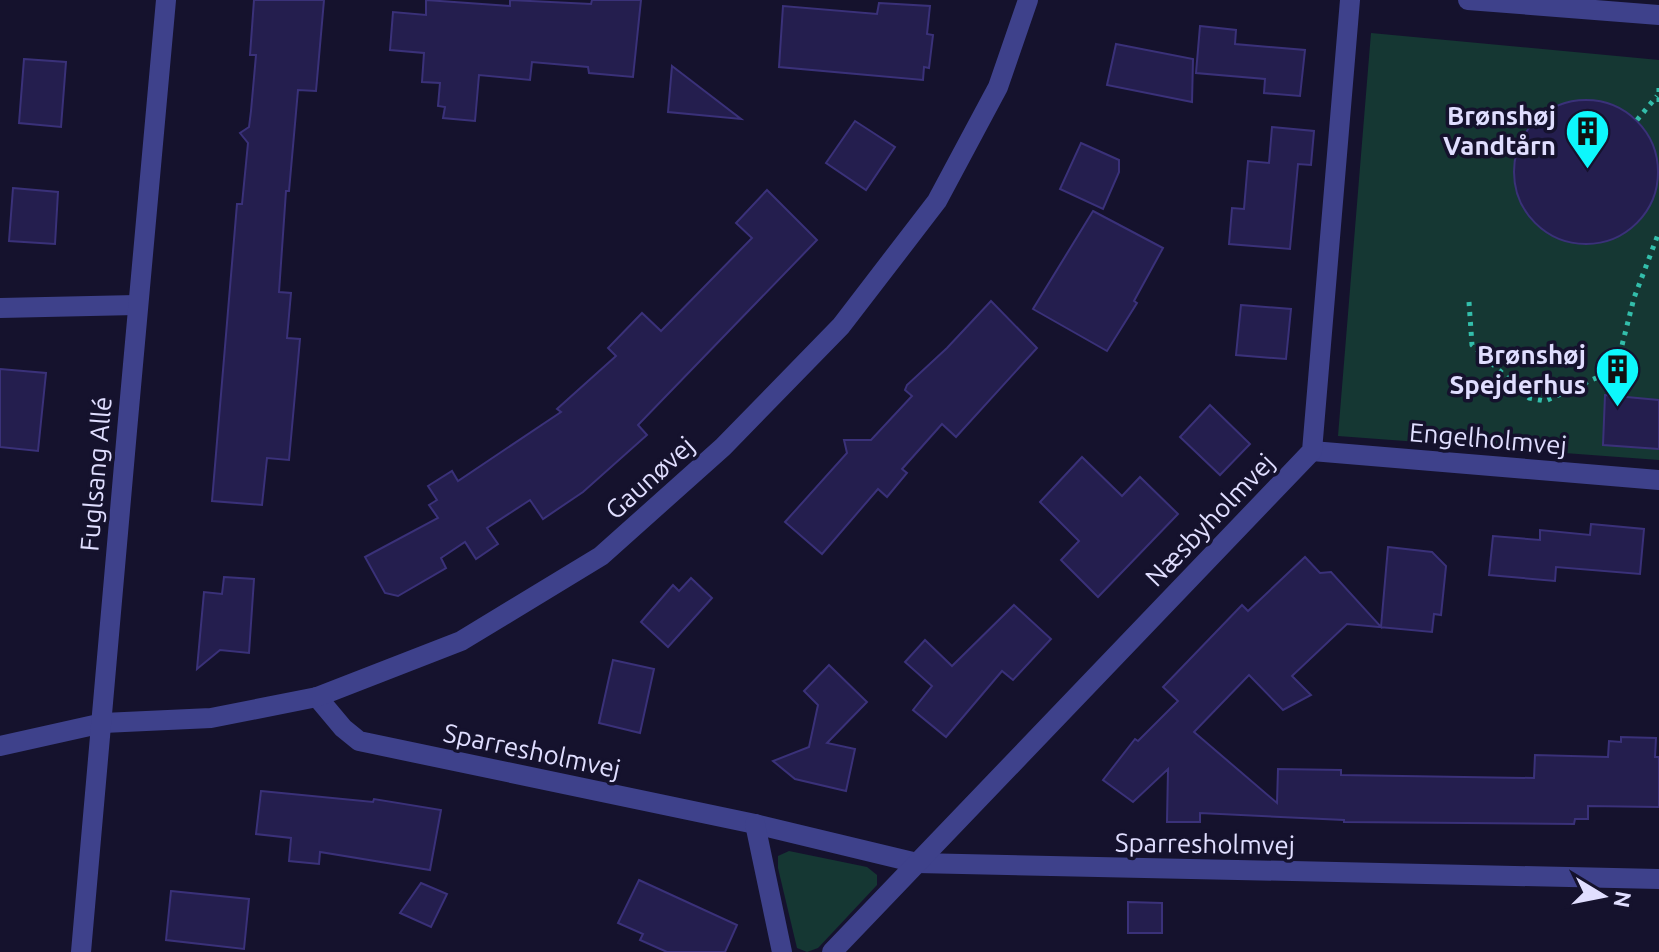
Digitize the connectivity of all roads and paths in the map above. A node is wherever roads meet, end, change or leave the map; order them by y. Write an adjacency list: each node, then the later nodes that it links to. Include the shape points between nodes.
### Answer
1 (166, 0): 11 (street, Fuglsang Allé)
2 (1028, 0): 15 (street, Gaunøvej, via 998,87 937,201 841,326 723,447 601,556 461,641)
3 (1350, 0): 13 (street, Næsbyholmvej)
4 (1468, 0): 5 (street)
5 (1659, 15)
6 (1659, 88): 7 (path)
7 (1658, 100): 8 (path)
8 (1637, 120)
9 (1659, 232): 10 (path, via 1634,298 1616,369 1545,401 1529,398 1472,345)
10 (1469, 302)
11 (136, 305): 12 (street); 16 (street, Fuglsang Allé)
12 (0, 308)
13 (1312, 451): 14 (street, Engelholmvej); 19 (street, Næsbyholmvej)
14 (1659, 480)
15 (317, 697): 16 (street, Gaunøvej, via 211,718); 18 (street, Sparresholmvej, via 359,741)
16 (103, 723): 17 (street, Gaunøvej); 21 (street, Fuglsang Allé)
17 (0, 746)
18 (755, 824): 19 (street, Sparresholmvej); 22 (street)
19 (917, 863): 20 (street, Sparresholmvej); 23 (street, Næsbyholmvej)
20 (1659, 879)
21 (81, 952)
22 (782, 952)
23 (832, 952)

